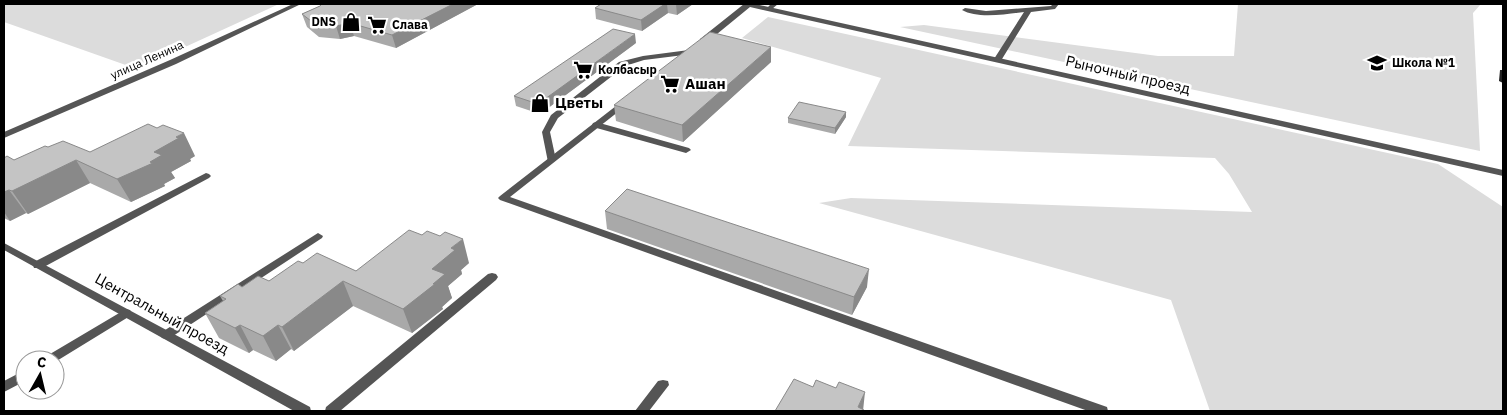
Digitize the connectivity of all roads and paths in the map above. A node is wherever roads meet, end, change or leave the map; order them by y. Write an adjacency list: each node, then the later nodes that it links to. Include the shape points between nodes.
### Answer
1 (298, 4): 14 (street, улица Ленина)
2 (748, 4): 4 (street, Рыночный проезд); 7 (street)
3 (1056, 4): 6 (street, via 1053,8)
4 (773, 6): 8 (street, Рыночный проезд)
5 (965, 10): 6 (street, via 986,13)
6 (1029, 10): 8 (street)
7 (689, 52): 9 (street); 16 (street, via 622,64 554,117 546,132)
8 (998, 59): 17 (street, Рыночный проезд)
9 (673, 64)
10 (1503, 72): 11 (street)
11 (1503, 81)
12 (635, 94): 13 (street)
13 (596, 125): 15 (street); 16 (street)
14 (4, 135)
15 (686, 150)
16 (551, 160): 32 (street, via 503,198)
17 (1503, 173)
18 (206, 176): 21 (street)
19 (318, 236): 24 (street)
20 (4, 246): 21 (street, Центральный проезд)
21 (38, 265): 23 (street, Центральный проезд)
22 (492, 276): 30 (street)
23 (126, 314): 24 (street, Центральный проезд); 25 (street)
24 (166, 336): 29 (street, Центральный проезд)
25 (65, 350)
26 (15, 380): 28 (street)
27 (663, 385): 31 (street)
28 (4, 387)
29 (305, 411)
30 (331, 411)
31 (642, 411)
32 (1102, 411)

